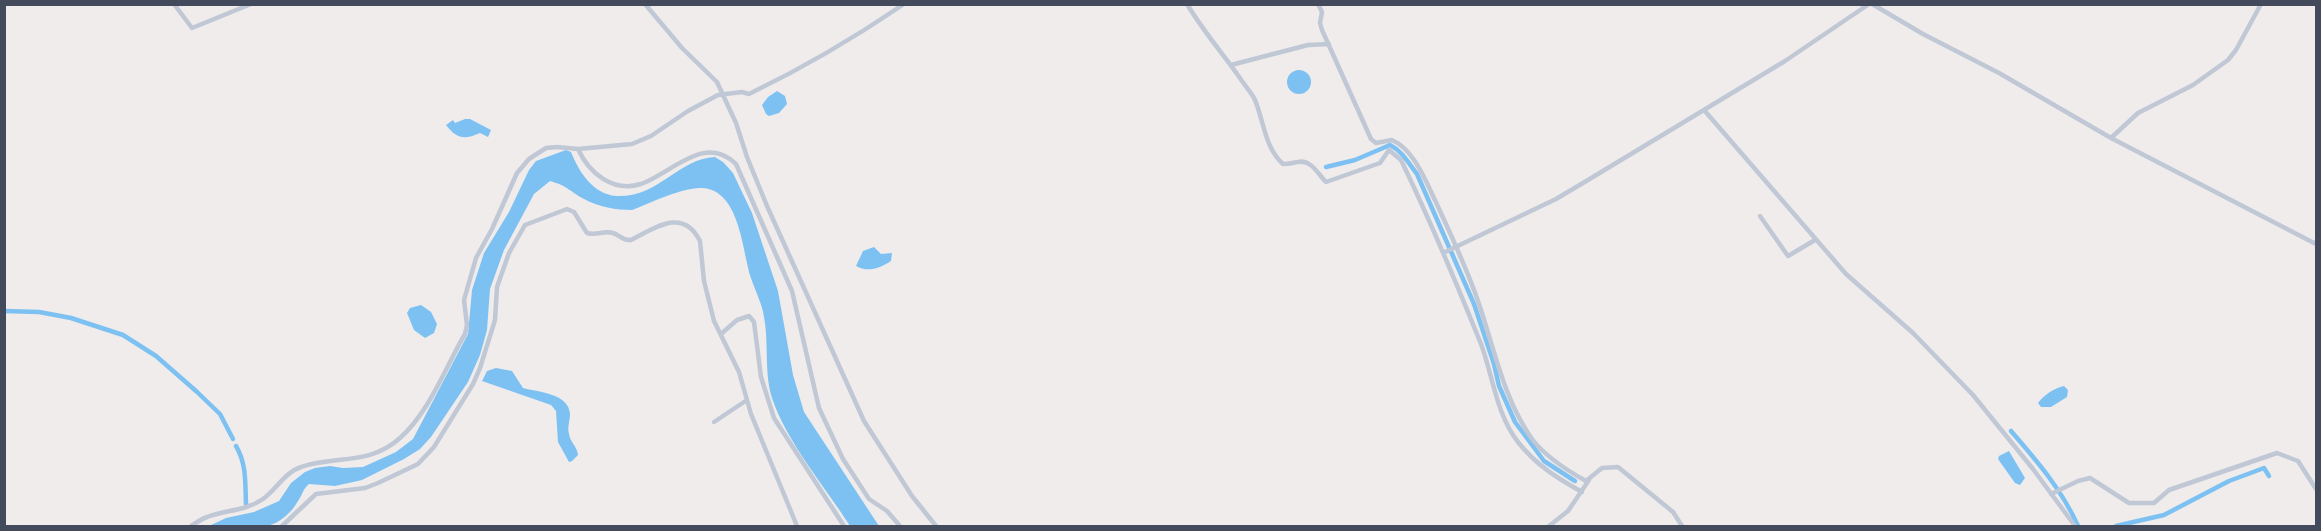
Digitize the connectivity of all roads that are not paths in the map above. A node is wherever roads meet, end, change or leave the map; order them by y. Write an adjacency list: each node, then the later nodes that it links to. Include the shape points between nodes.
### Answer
1 (174, 4): 2 (street, via 192,28)
2 (251, 4)
3 (645, 4): 11 (street, via 717,82)
4 (904, 4): 11 (street, via 792,73 749,94)
5 (1186, 4): 10 (street)
6 (1318, 4): 9 (street, via 1322,12 1320,23)
7 (1870, 4): 12 (street); 13 (street)
8 (2261, 4): 13 (street, via 2228,60 2193,85 2138,113)
9 (1329, 44): 10 (street, via 1308,45); 18 (street, via 1371,139 1376,143 1388,139 1402,146 1423,177)
10 (1231, 65): 19 (street, via 1254,97 1268,141 1283,164 1308,162 1326,182 1380,163 1386,152 1394,151)
11 (723, 95): 14 (street, via 632,144); 32 (street, via 767,206 864,421)
12 (1704, 110): 16 (street); 18 (street, via 1556,199)
13 (2111, 138): 17 (street)
14 (579, 149): 27 (street, via 546,148 517,173 470,274 464,300 465,334 440,383 403,435 360,458 298,468 262,500 240,510 206,517); 31 (street, via 596,175 620,185 641,184 702,154 727,155 736,164 792,291 819,408 843,459 868,499 887,511)
15 (1760, 216): 16 (street, via 1788,256)
16 (1815, 240): 26 (street, via 1973,395)
17 (2316, 244)
18 (1455, 247): 19 (street); 23 (street, via 1525,427 1545,452)
19 (1443, 253): 25 (street, via 1481,344 1500,406 1517,440 1549,473)
20 (721, 334): 21 (street); 28 (street, via 709,306 700,241 686,225 665,224 626,241 606,231 587,233 574,212 567,209 525,225 496,286 495,320 480,368 434,447 418,464 378,483 316,494); 30 (street, via 743,317 749,316 754,322 761,377 774,418)
21 (747, 400): 22 (street); 29 (street)
22 (714, 422)
23 (1589, 480): 25 (street); 34 (street, via 1602,468 1618,467)
24 (2316, 489): 26 (street, via 2298,460 2277,453 2169,490 2154,503 2128,503 2090,478)
25 (1582, 492): 33 (street, via 1568,511)
26 (2050, 494): 35 (street)
27 (191, 526)
28 (282, 526)
29 (797, 526)
30 (844, 526)
31 (900, 526)
32 (936, 526)
33 (1549, 526)
34 (1683, 526)
35 (2075, 526)

